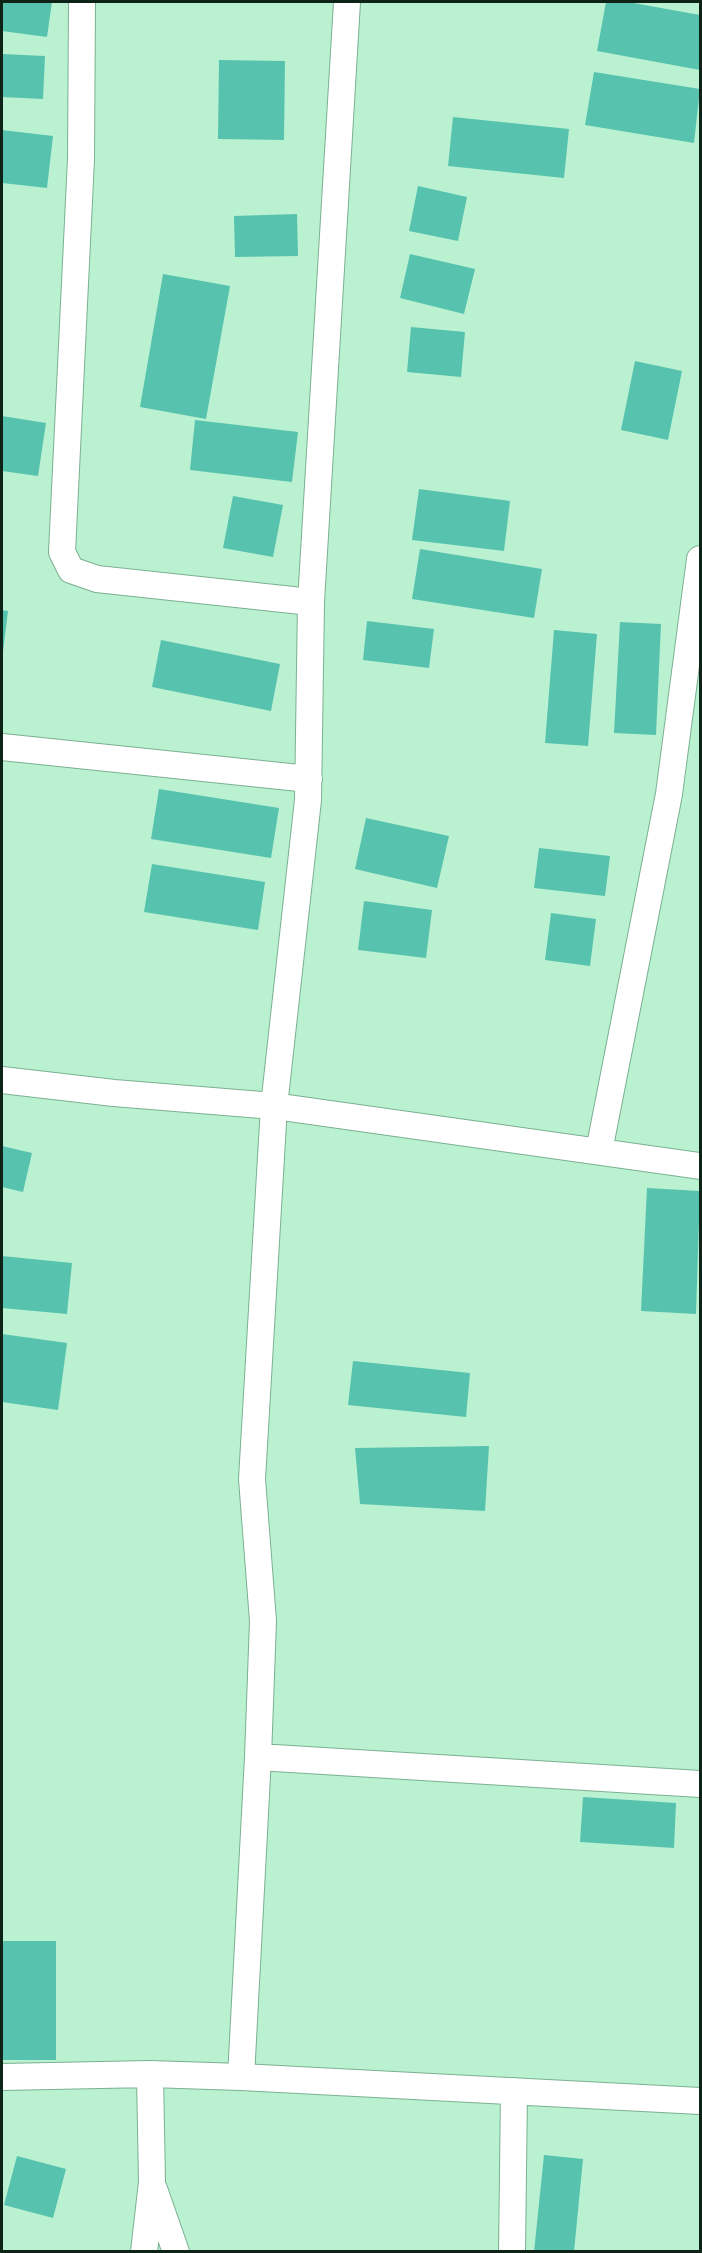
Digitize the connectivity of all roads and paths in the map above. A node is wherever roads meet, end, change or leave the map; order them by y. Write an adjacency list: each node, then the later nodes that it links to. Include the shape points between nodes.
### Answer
1 (82, 2): 4 (street, via 81,159 62,552 71,570 97,579)
2 (347, 2): 4 (street)
3 (700, 559): 9 (street, via 669,794)
4 (311, 602): 6 (street)
5 (2, 747): 6 (street)
6 (309, 779): 8 (street)
7 (2, 1080): 8 (street)
8 (274, 1106): 9 (street); 11 (street, via 252,1479 263,1621)
9 (599, 1151): 10 (street)
10 (700, 1166)
11 (258, 1757): 12 (street); 15 (street)
12 (700, 1784)
13 (150, 2074): 14 (street); 15 (street); 18 (street)
14 (2, 2077)
15 (241, 2077): 16 (street)
16 (514, 2091): 17 (street); 21 (street)
17 (700, 2101)
18 (152, 2182): 19 (street); 20 (street)
19 (144, 2252)
20 (176, 2252)
21 (512, 2252)

